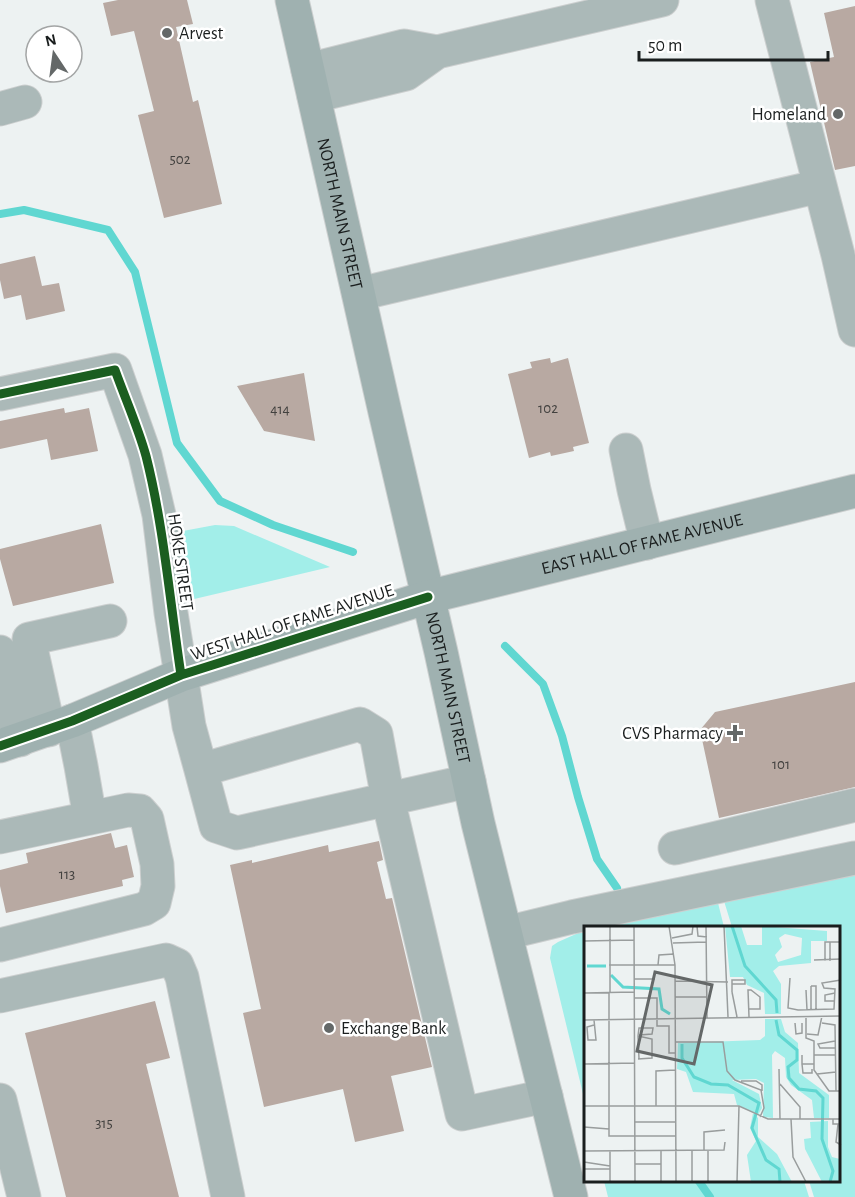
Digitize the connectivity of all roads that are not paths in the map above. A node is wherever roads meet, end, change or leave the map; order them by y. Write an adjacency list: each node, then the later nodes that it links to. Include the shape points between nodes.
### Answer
1 (292, 0): 4 (main road, NORTH MAIN STREET)
2 (662, 0): 4 (street, via 437,52 406,74)
3 (772, 0): 5 (street)
4 (311, 83): 6 (main road, NORTH MAIN STREET)
5 (820, 186): 6 (street); 7 (street)
6 (359, 294): 12 (main road, NORTH MAIN STREET)
7 (855, 330)
8 (0, 394): 15 (street, HOKE STREET, via 115,370 146,455 159,516)
9 (626, 450): 11 (street)
10 (855, 491): 11 (main road, EAST HALL OF FAME AVENUE)
11 (647, 543): 12 (main road, EAST HALL OF FAME AVENUE)
12 (428, 597): 15 (main road, WEST HALL OF FAME AVENUE); 18 (main road, NORTH MAIN STREET)
13 (110, 621): 16 (street, via 29,639)
14 (0, 652): 16 (street, via 6,682)
15 (181, 675): 16 (main road, WEST HALL OF FAME AVENUE); 17 (street, HOKE STREET)
16 (35, 734): 21 (street, via 81,766)
17 (201, 770): 19 (street, HOKE STREET, via 216,826 237,833); 19 (street, via 360,724 376,734)
18 (469, 782): 19 (street); 25 (main road, NORTH MAIN STREET)
19 (388, 799): 28 (street, via 462,1114)
20 (855, 805): 23 (street)
21 (90, 818): 22 (street); 26 (street, via 128,810 140,811 147,819 157,864 154,903 144,909)
22 (0, 837)
23 (675, 848)
24 (855, 858): 25 (street)
25 (506, 933): 28 (main road, NORTH MAIN STREET)
26 (0, 945)
27 (0, 996): 31 (street, via 166,960 177,965)
28 (546, 1096): 32 (main road, NORTH MAIN STREET)
29 (0, 1100): 30 (street)
30 (24, 1197)
31 (228, 1197)
32 (571, 1197)

